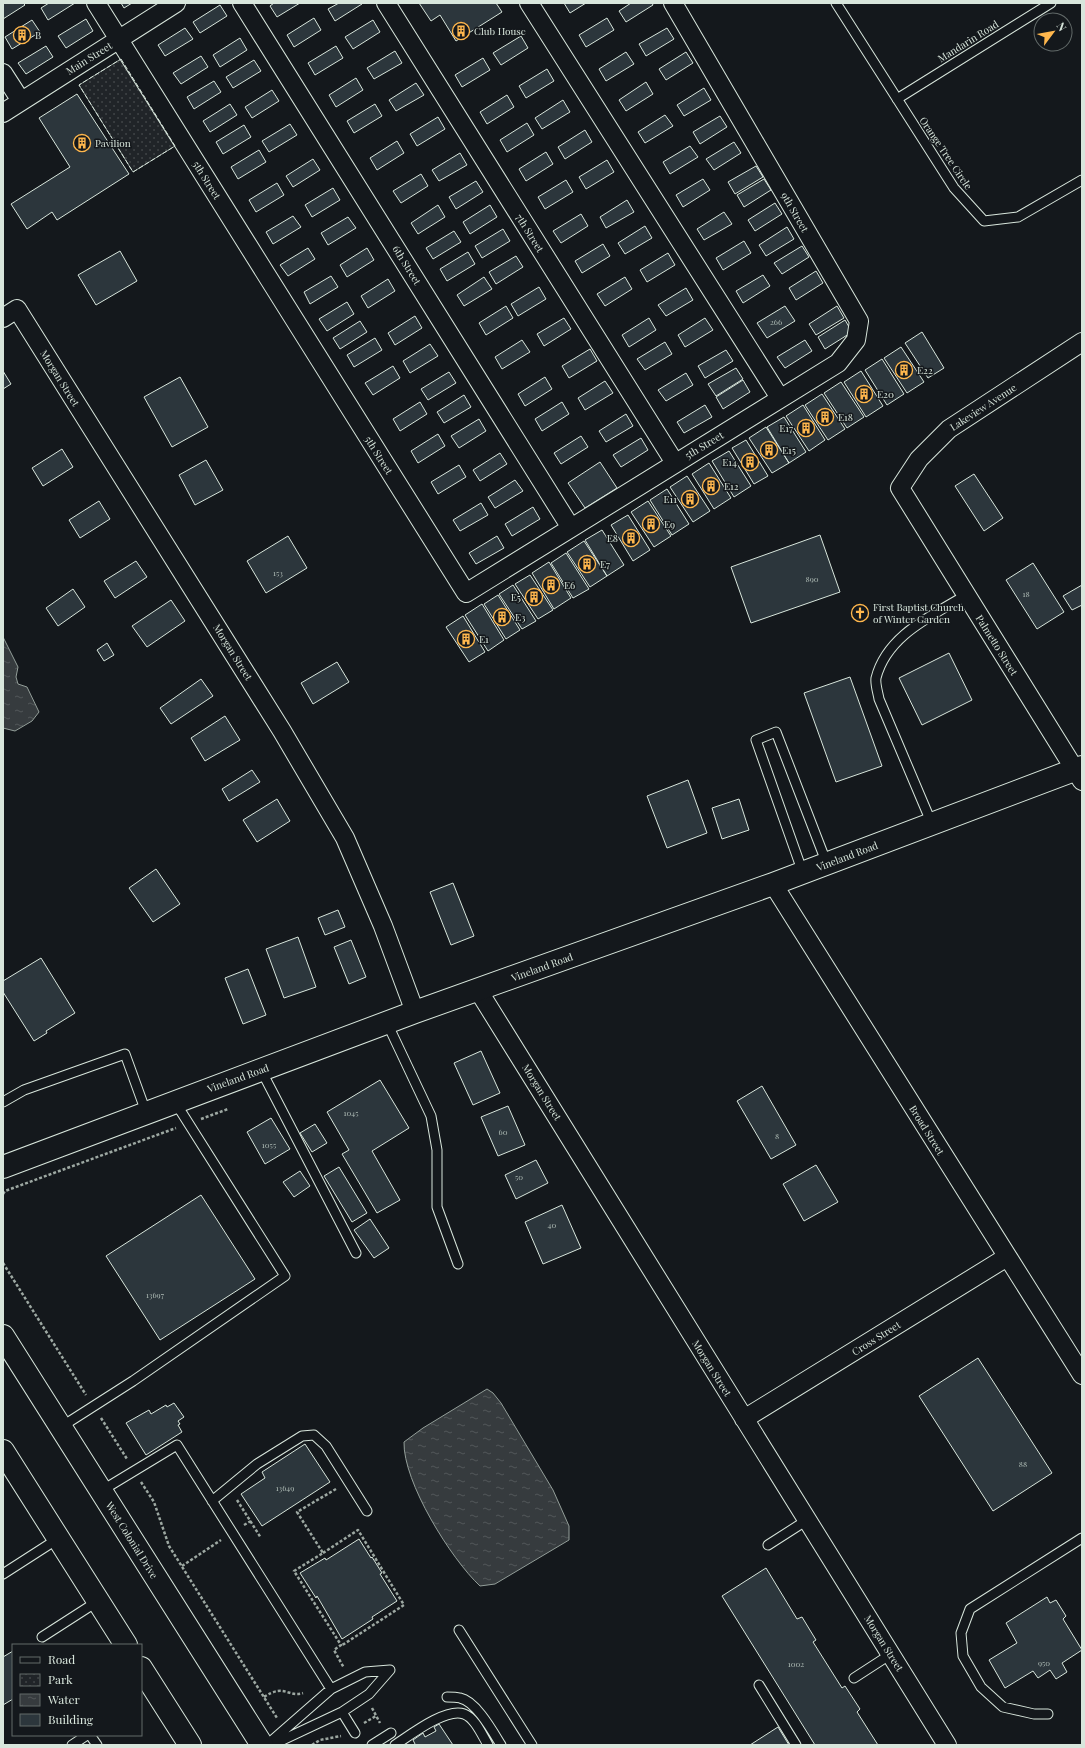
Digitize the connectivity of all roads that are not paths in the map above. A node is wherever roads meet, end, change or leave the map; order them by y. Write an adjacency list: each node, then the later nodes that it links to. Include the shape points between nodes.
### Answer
1 (96, 3): 9 (street, 5th Street)
2 (176, 3): 9 (street, Main Street)
3 (242, 3): 20 (street, 6th Street)
4 (386, 3): 18 (street, 7th Street)
5 (529, 3): 17 (street)
6 (673, 3): 17 (street, 9th Street, via 859,321 856,340 838,363)
7 (836, 3): 11 (lane, Orange Tree Circle)
8 (1051, 3): 11 (lane, Mandarin Road)
9 (118, 39): 12 (street, Main Street); 20 (street, 5th Street, via 466,593)
10 (3, 73): 12 (street)
11 (897, 99): 14 (lane, Orange Tree Circle, via 954,188 984,221 1018,218)
12 (21, 101): 13 (street, Main Street)
13 (3, 113)
14 (1082, 180)
15 (10, 314): 28 (street, Morgan Street, via 282,731 345,838)
16 (1082, 342): 19 (street, Lakeview Avenue, via 949,428 919,459)
17 (780, 398): 18 (street, 5th Street)
18 (675, 463): 20 (street, 5th Street)
19 (900, 488): 21 (street, Palmetto Street)
20 (571, 528)
21 (966, 595): 22 (street, Palmetto Street); 23 (lane, via 906,633 886,656 876,679 879,699)
22 (1080, 773): 23 (main road, Vineland Road)
23 (932, 824): 24 (main road, Vineland Road)
24 (827, 864): 25 (main road, Vineland Road); 25 (lane, via 776,732 770,734 756,740)
25 (803, 873): 26 (main road, Vineland Road)
26 (773, 884): 27 (main road, Vineland Road); 36 (street, Broad Street)
27 (478, 990): 28 (main road, Vineland Road); 40 (street, Morgan Street)
28 (415, 1012): 29 (main road, Vineland Road)
29 (387, 1023): 30 (main road, Vineland Road); 37 (lane, via 431,1116 436,1150 437,1207)
30 (261, 1070): 32 (main road, Vineland Road); 35 (lane)
31 (3, 1102): 33 (lane, via 24,1090 124,1054)
32 (175, 1102): 33 (main road, Vineland Road); 41 (lane, via 285,1276 139,1377)
33 (146, 1112): 34 (main road, Vineland Road)
34 (3, 1167)
35 (356, 1252)
36 (1007, 1257): 39 (street, Broad Street); 40 (street, Cross Street)
37 (458, 1264)
38 (3, 1336): 41 (main road, West Colonial Drive)
39 (1082, 1375)
40 (744, 1419): 46 (street, Morgan Street)
41 (61, 1427): 43 (main road, West Colonial Drive)
42 (5, 1460): 47 (main road)
43 (101, 1492): 44 (lane, via 177,1445); 71 (main road, West Colonial Drive)
44 (212, 1501): 45 (lane, via 256,1464 302,1436 314,1435 326,1446); 59 (lane)
45 (367, 1511)
46 (807, 1520): 49 (lane); 55 (street, Morgan Street)
47 (59, 1538): 50 (lane); 51 (main road)
48 (1082, 1538): 62 (lane, via 970,1609 961,1633 963,1656 982,1687 1003,1707 1034,1714)
49 (768, 1545)
50 (3, 1574)
51 (98, 1601): 53 (lane); 54 (main road)
52 (459, 1630): 67 (lane)
53 (42, 1637)
54 (125, 1644)
55 (891, 1654): 57 (lane); 78 (street, Morgan Street)
56 (142, 1670): 70 (main road)
57 (854, 1678)
58 (759, 1685): 77 (lane)
59 (331, 1689): 61 (lane, via 365,1672 390,1670 365,1697); 72 (lane)
60 (447, 1697): 76 (lane, via 461,1698 471,1704)
61 (342, 1712): 63 (lane); 72 (lane)
62 (1048, 1714)
63 (355, 1733)
64 (389, 1734): 73 (lane)
65 (85, 1736): 68 (lane)
66 (91, 1736): 69 (lane)
67 (530, 1744)
68 (72, 1745)
69 (97, 1745)
70 (190, 1745)
71 (262, 1745)
72 (269, 1745)
73 (372, 1745)
74 (395, 1745): 75 (lane, via 437,1718 463,1713 477,1726)
75 (488, 1745)
76 (501, 1745)
77 (796, 1745)
78 (947, 1745)

